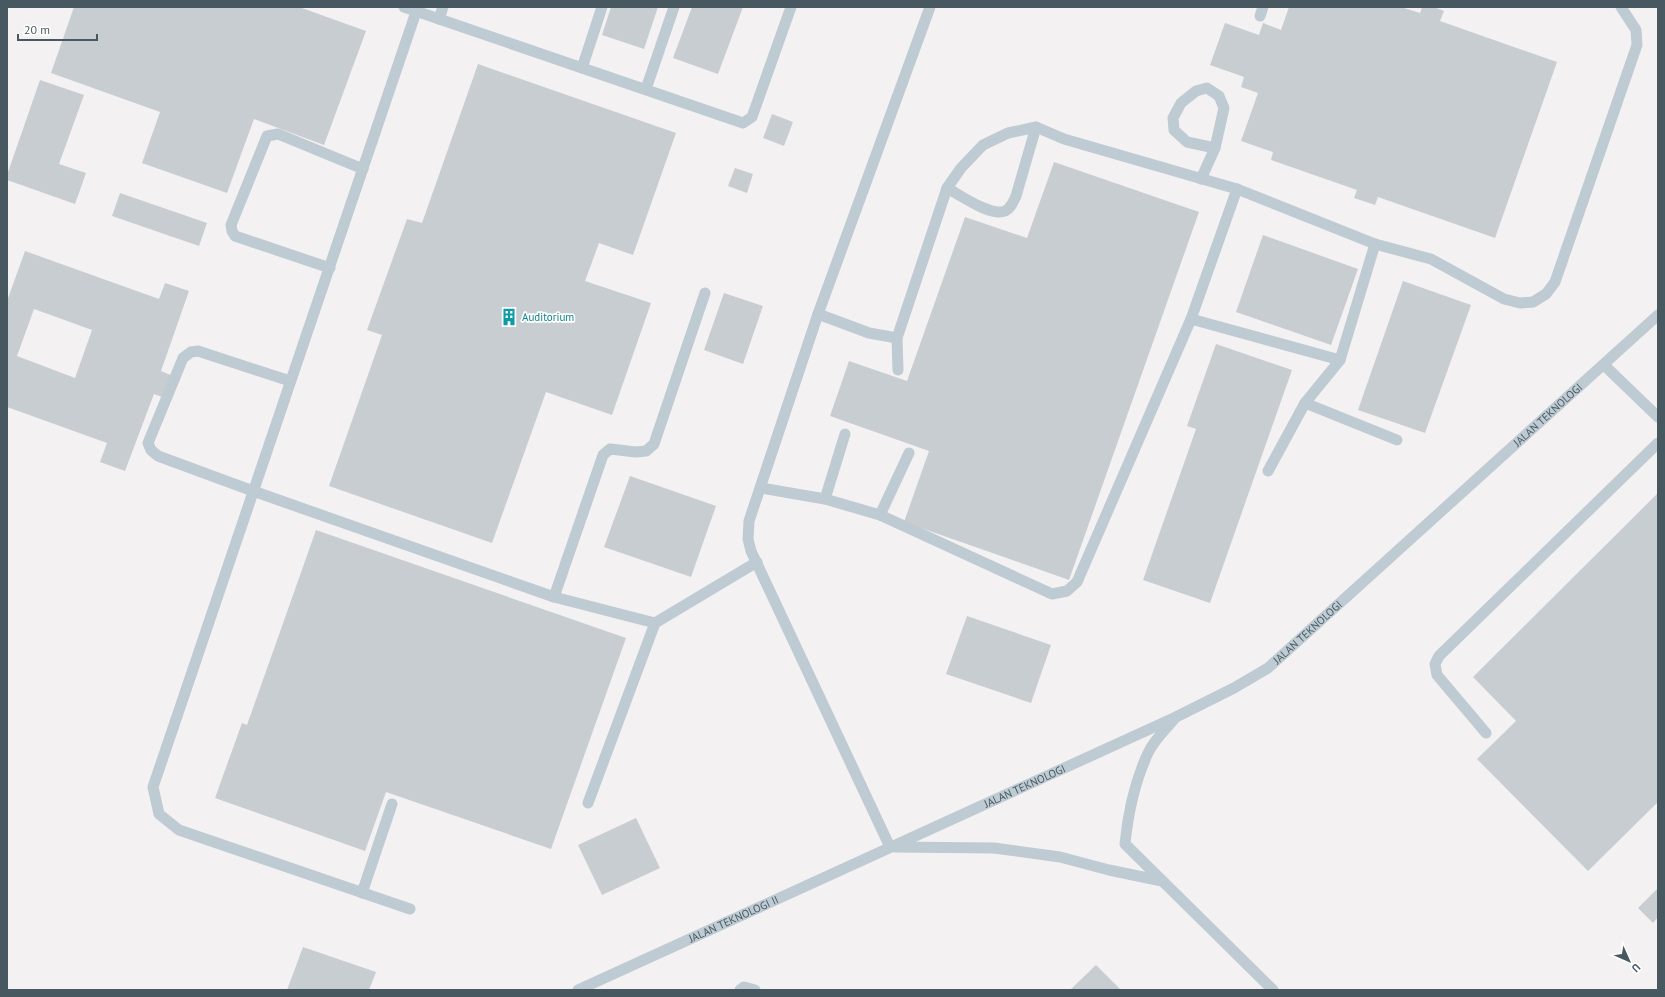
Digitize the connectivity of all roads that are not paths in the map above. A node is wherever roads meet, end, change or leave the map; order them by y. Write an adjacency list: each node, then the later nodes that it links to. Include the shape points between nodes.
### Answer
1 (404, 7): 8 (lane)
2 (443, 7): 9 (lane)
3 (602, 7): 10 (lane)
4 (674, 7): 11 (lane)
5 (791, 7): 11 (lane, via 752,117 743,123)
6 (930, 7): 21 (lane)
7 (1621, 7): 18 (lane, via 1636,30 1637,45 1555,282 1546,294 1532,302 1520,303 1504,299 1431,260)
8 (415, 9): 9 (lane); 14 (lane)
9 (439, 19): 10 (lane)
10 (582, 68): 11 (lane)
11 (646, 90)
12 (1036, 127): 15 (lane, via 1064,139); 16 (lane, via 1008,133 983,145 961,168); 16 (lane, via 1016,196 1007,210 990,211)
13 (1215, 148): 13 (lane, via 1187,142 1174,130 1173,118 1181,103 1196,91 1207,88 1219,96 1224,108); 15 (lane)
14 (362, 169): 19 (lane); 19 (lane, via 278,134 266,136 231,225 236,236)
15 (1201, 179): 17 (lane)
16 (947, 188): 24 (lane)
17 (1237, 189): 18 (lane); 23 (lane)
18 (1375, 244): 25 (lane)
19 (330, 268): 28 (lane)
20 (705, 293): 41 (lane, via 654,444 641,452 610,448 603,455)
21 (818, 314): 24 (lane, via 869,333); 36 (lane)
22 (1658, 315): 26 (lane, JALAN TEKNOLOGI)
23 (1191, 319): 25 (lane); 39 (lane, via 1077,582 1067,591 1052,594)
24 (897, 338): 27 (lane)
25 (1340, 360): 29 (lane)
26 (1604, 365): 30 (lane); 43 (lane, JALAN TEKNOLOGI, via 1268,668)
27 (898, 370)
28 (290, 381): 37 (lane); 37 (lane, via 198,351 191,352 183,358 148,443 158,456)
29 (1305, 403): 32 (lane); 35 (lane)
30 (1658, 418)
31 (845, 434): 38 (lane)
32 (1397, 440)
33 (1658, 443): 44 (lane, via 1439,656 1435,664 1437,675)
34 (909, 453): 39 (lane)
35 (1268, 471)
36 (761, 488): 38 (lane); 40 (lane, via 749,522 748,539)
37 (253, 491): 41 (lane); 49 (lane, via 153,787 159,814 179,830)
38 (825, 499): 39 (lane)
39 (880, 515)
40 (757, 562): 42 (lane); 47 (lane)
41 (554, 597): 42 (lane)
42 (655, 623): 45 (lane)
43 (1176, 717): 47 (lane, JALAN TEKNOLOGI); 48 (lane, via 1148,752 1130,808 1125,844)
44 (1486, 732)
45 (588, 803)
46 (392, 804): 49 (lane)
47 (890, 847): 48 (lane, via 1001,849 1060,857); 51 (lane, JALAN TEKNOLOGI II)
48 (1162, 881): 54 (lane)
49 (362, 893): 50 (lane)
50 (410, 909)
51 (578, 990)
52 (740, 990): 53 (lane, via 744,987)
53 (755, 990)
54 (1273, 990)

